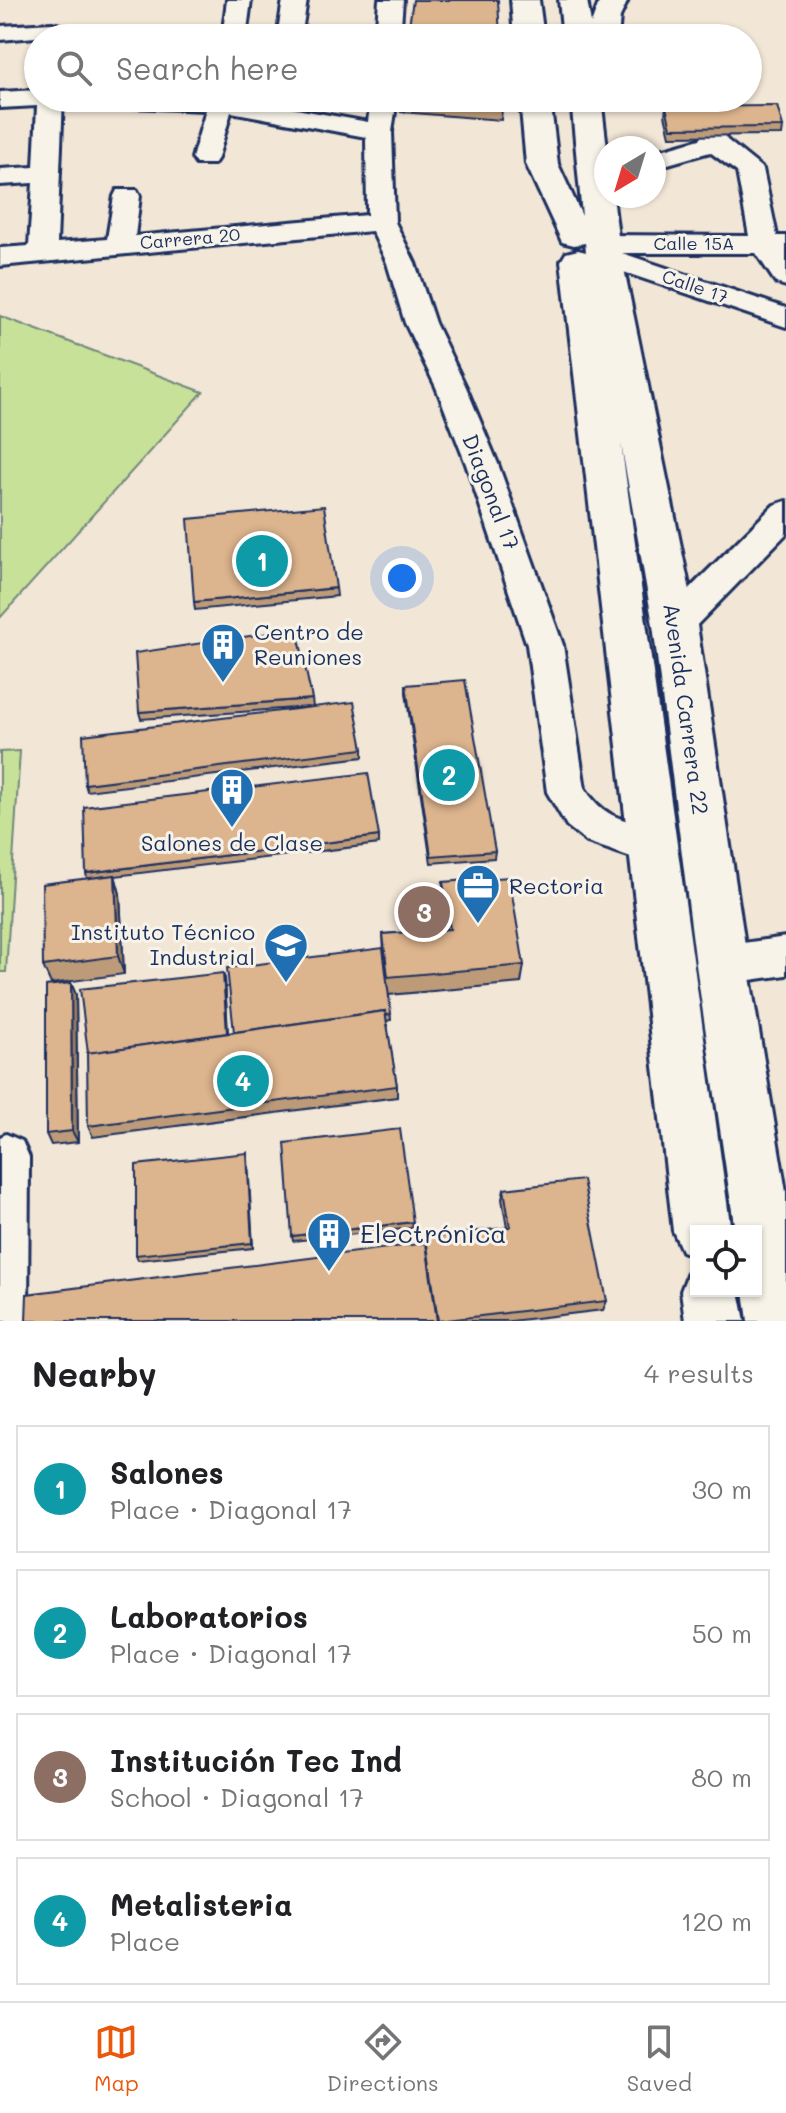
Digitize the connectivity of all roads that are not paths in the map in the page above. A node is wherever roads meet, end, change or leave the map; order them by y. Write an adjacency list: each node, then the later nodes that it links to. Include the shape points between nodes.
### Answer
1 (54, 0): 9 (street)
2 (239, 0): 10 (street)
3 (295, 0): 11 (street)
4 (391, 0): 12 (street)
5 (525, 0): 13 (main road)
6 (544, 0): 14 (main road)
7 (573, 0): 15 (main road)
8 (614, 0): 16 (main road)
9 (53, 24)
10 (236, 24)
11 (291, 24)
12 (389, 24)
13 (528, 24)
14 (547, 24)
15 (576, 24)
16 (605, 24)
17 (0, 33): 18 (street)
18 (24, 33)
19 (24, 99): 20 (street)
20 (0, 100)
21 (49, 112): 34 (street)
22 (219, 112): 33 (street)
23 (278, 112): 30 (street)
24 (382, 112): 30 (street, Diagonal 17)
25 (536, 112): 38 (main road, via 542,164)
26 (566, 112): 31 (main road, Avenida Carrera 22)
27 (588, 112): 31 (main road, Avenida Carrera 22)
28 (606, 112): 31 (main road)
29 (710, 123): 32 (street); 40 (street, via 750,169)
30 (379, 132): 37 (street, Diagonal 17)
31 (592, 151): 38 (main road, Avenida Carrera 22)
32 (666, 152)
33 (205, 158)
34 (46, 174): 35 (street); 41 (street)
35 (0, 177)
36 (127, 196): 39 (street)
37 (381, 222): 39 (street, Carrera 20); 47 (street, Diagonal 17, via 482,464 545,645 566,792 578,813 598,830)
38 (599, 233): 40 (street, Calle 15A); 44 (street, Calle 17); 46 (main road, Avenida Carrera 22); 47 (main road, Avenida Carrera 22)
39 (120, 245): 41 (street, Carrera 20)
40 (776, 245): 43 (street)
41 (43, 253): 42 (street, Carrera 20)
42 (0, 257)
43 (786, 277)
44 (786, 318)
45 (785, 514): 46 (street)
46 (675, 625): 49 (main road, Avenida Carrera 22)
47 (651, 843): 51 (main road, Avenida Carrera 22)
48 (786, 956): 49 (street)
49 (722, 965): 55 (main road, Avenida Carrera 22)
50 (6, 1157): 53 (street)
51 (701, 1225)
52 (711, 1297): 54 (main road)
53 (4, 1321)
54 (715, 1321)
55 (778, 1321)

